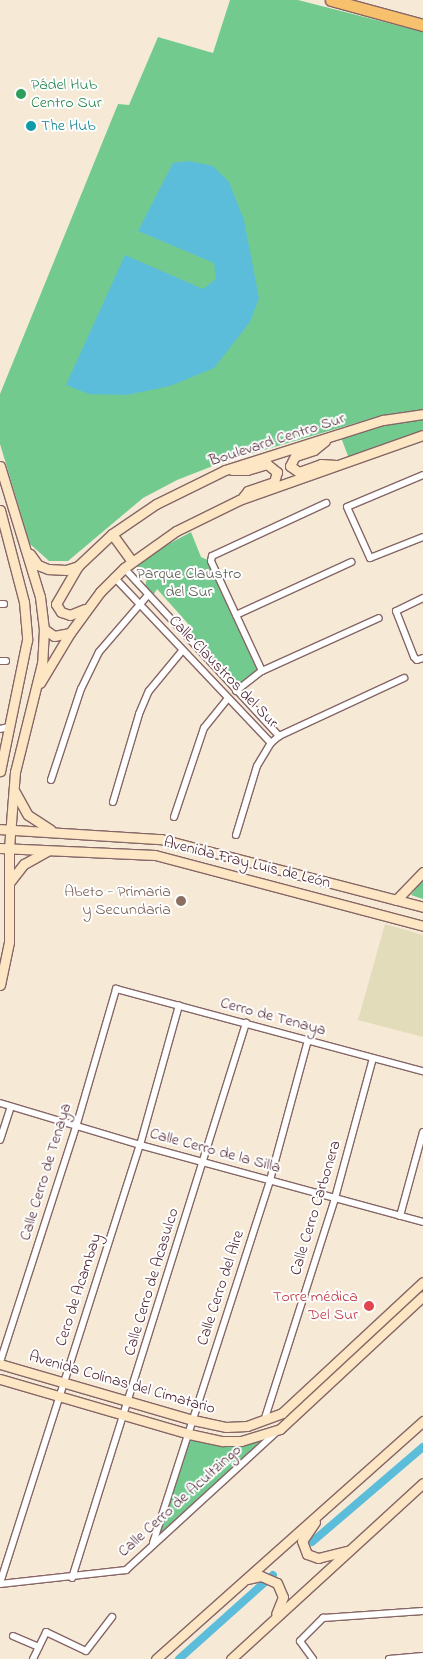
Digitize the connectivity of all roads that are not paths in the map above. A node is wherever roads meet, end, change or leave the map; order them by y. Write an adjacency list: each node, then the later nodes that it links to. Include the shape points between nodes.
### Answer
1 (331, 0): 2 (highway)
2 (423, 25)
3 (423, 414): 5 (street, Boulevard Centro Sur, via 383,420)
4 (423, 435): 6 (street)
5 (327, 439): 6 (street, via 319,447 295,456 290,466 299,472 327,463); 8 (street, Boulevard Centro Sur)
6 (338, 465): 10 (street)
7 (0, 466): 15 (street)
8 (225, 470): 10 (street, via 247,470 267,464 277,472 274,482 248,491); 13 (street, Boulevard Centro Sur, via 156,504)
9 (423, 475): 14 (street, via 348,507 370,558)
10 (239, 500): 16 (street, via 176,531)
11 (326, 503): 25 (street, via 212,556 211,561)
12 (0, 510): 38 (street, via 24,602 26,622 25,658)
13 (112, 534): 16 (street); 18 (street, Boulevard Centro Sur)
14 (423, 537)
15 (26, 547): 18 (street, via 38,565 48,569 66,570); 27 (street, via 40,597)
16 (132, 562): 19 (street)
17 (351, 562): 25 (street)
18 (78, 566): 24 (street, Boulevard Centro Sur, via 56,604 61,612 70,615)
19 (124, 568): 20 (street); 21 (street, Calle Claustros del Sur)
20 (114, 577): 23 (street, Calle Claustros del Sur); 24 (street)
21 (148, 595): 23 (street); 31 (street, Calle Claustros del Sur)
22 (423, 598): 30 (street, via 396,611 414,657 417,660)
23 (138, 603): 29 (street, Calle Claustros del Sur); 43 (street, via 99,652 81,688)
24 (87, 608): 28 (street)
25 (236, 615): 32 (street)
26 (379, 618): 32 (street)
27 (44, 629): 28 (street, via 54,636); 35 (street, via 42,663)
28 (70, 633): 35 (street)
29 (182, 651): 33 (street, Calle Claustros del Sur); 45 (street, via 149,691)
30 (423, 658)
31 (215, 668): 33 (street); 36 (street, Calle Claustros del Sur)
32 (262, 671): 36 (street)
33 (207, 677): 37 (street, Calle Claustros del Sur)
34 (404, 678): 39 (street)
35 (36, 688): 44 (street, via 20,743)
36 (236, 691): 39 (street, Calle Claustros del Sur)
37 (228, 698): 41 (street, Calle Claustros del Sur); 46 (street, via 201,735)
38 (4, 728): 40 (street)
39 (279, 736): 41 (street)
40 (3, 742): 42 (street)
41 (271, 743): 50 (street, via 257,766)
42 (0, 771)
43 (51, 780)
44 (14, 789): 48 (street); 49 (street, via 28,815)
45 (113, 802)
46 (174, 816)
47 (0, 829): 48 (street, Avenida Fray Luis de León)
48 (10, 829): 49 (street, Avenida Fray Luis de León); 51 (street)
49 (53, 831): 55 (street, Avenida Fray Luis de León, via 161,839)
50 (236, 835)
51 (5, 848): 52 (street, Avenida Fray Luis de León); 54 (street)
52 (49, 850): 54 (street, via 24,864); 57 (street, Avenida Fray Luis de León, via 156,855)
53 (423, 872): 55 (street)
54 (9, 883): 58 (street, via 9,942)
55 (396, 900): 56 (street, Avenida Fray Luis de León)
56 (423, 907)
57 (423, 926)
58 (0, 985)
59 (116, 989): 60 (street, Cerro de Tenaya); 67 (street, Calle Cerro de Tenaya)
60 (179, 1005): 61 (street, Cerro de Tenaya); 70 (street, Cero de Acambay)
61 (246, 1023): 62 (street, Cerro de Tenaya); 71 (street, Calle Cerro de Acasulco)
62 (308, 1040): 63 (street, Cerro de Tenaya); 72 (street, Calle Cerro del Aire)
63 (373, 1058): 64 (street, Cerro de Tenaya); 73 (street, Calle Cerro Carbonera)
64 (423, 1071)
65 (0, 1103): 66 (street, Calle Cerro de la Silla)
66 (11, 1107): 67 (street, Calle Cerro de la Silla); 69 (street)
67 (76, 1127): 70 (street, Calle Cerro de la Silla); 80 (street, Calle Cerro de Tenaya)
68 (423, 1132): 74 (street)
69 (0, 1140)
70 (140, 1145): 71 (street, Calle Cerro de la Silla); 82 (street, Cero de Acambay)
71 (204, 1162): 72 (street, Calle Cerro de la Silla); 84 (street, Calle Cerro de Acasulco)
72 (270, 1180): 73 (street, Calle Cerro de la Silla); 86 (street, Calle Cerro del Aire)
73 (334, 1198): 74 (street, Calle Cerro de la Silla); 87 (street, Calle Cerro Carbonera)
74 (400, 1216): 75 (street, Calle Cerro de la Silla)
75 (423, 1222)
76 (423, 1282): 77 (street, Avenida Colinas del Cimatario)
77 (407, 1296): 79 (street); 87 (street, Avenida Colinas del Cimatario, via 282,1413)
78 (423, 1296): 79 (street, Avenida Colinas del Cimatario)
79 (414, 1304): 89 (street, Avenida Colinas del Cimatario)
80 (0, 1363): 82 (street, Avenida Colinas del Cimatario)
81 (0, 1379): 83 (street, Avenida Colinas del Cimatario)
82 (64, 1383): 83 (street, Cero de Acambay); 84 (street, Avenida Colinas del Cimatario)
83 (60, 1396): 85 (street, Avenida Colinas del Cimatario); 97 (street, Cero de Acambay)
84 (129, 1402): 85 (street, Calle Cerro de Acasulco); 86 (street, Avenida Colinas del Cimatario)
85 (124, 1415): 90 (street, Avenida Colinas del Cimatario); 95 (street, Calle Cerro de Acasulco)
86 (193, 1420): 87 (street, Avenida Colinas del Cimatario, via 226,1427); 90 (street, Calle Cerro del Aire)
87 (264, 1421)
88 (423, 1421): 92 (street)
89 (280, 1429): 90 (street, Avenida Colinas del Cimatario, via 241,1441); 93 (street, Calle Cerro de Acultzingo)
90 (189, 1434): 93 (street, Calle Cerro del Aire)
91 (423, 1483): 94 (street)
92 (332, 1500): 94 (street, via 305,1534 303,1548 306,1554 318,1558); 96 (street)
93 (154, 1543): 95 (street, Calle Cerro de Acultzingo, via 126,1570)
94 (350, 1550): 100 (street)
95 (72, 1578): 97 (street, Calle Cerro de Acultzingo)
96 (245, 1580): 100 (street, via 269,1577 281,1589 282,1605); 105 (street)
97 (0, 1583)
98 (423, 1612): 107 (street, via 323,1618 300,1641)
99 (112, 1617): 102 (street, via 86,1650 46,1632)
100 (270, 1623): 106 (street)
101 (13, 1636): 102 (street)
102 (39, 1647): 104 (street)
103 (423, 1656): 108 (street)
104 (33, 1659)
105 (156, 1659)
106 (230, 1659)
107 (313, 1659)
108 (389, 1659)

